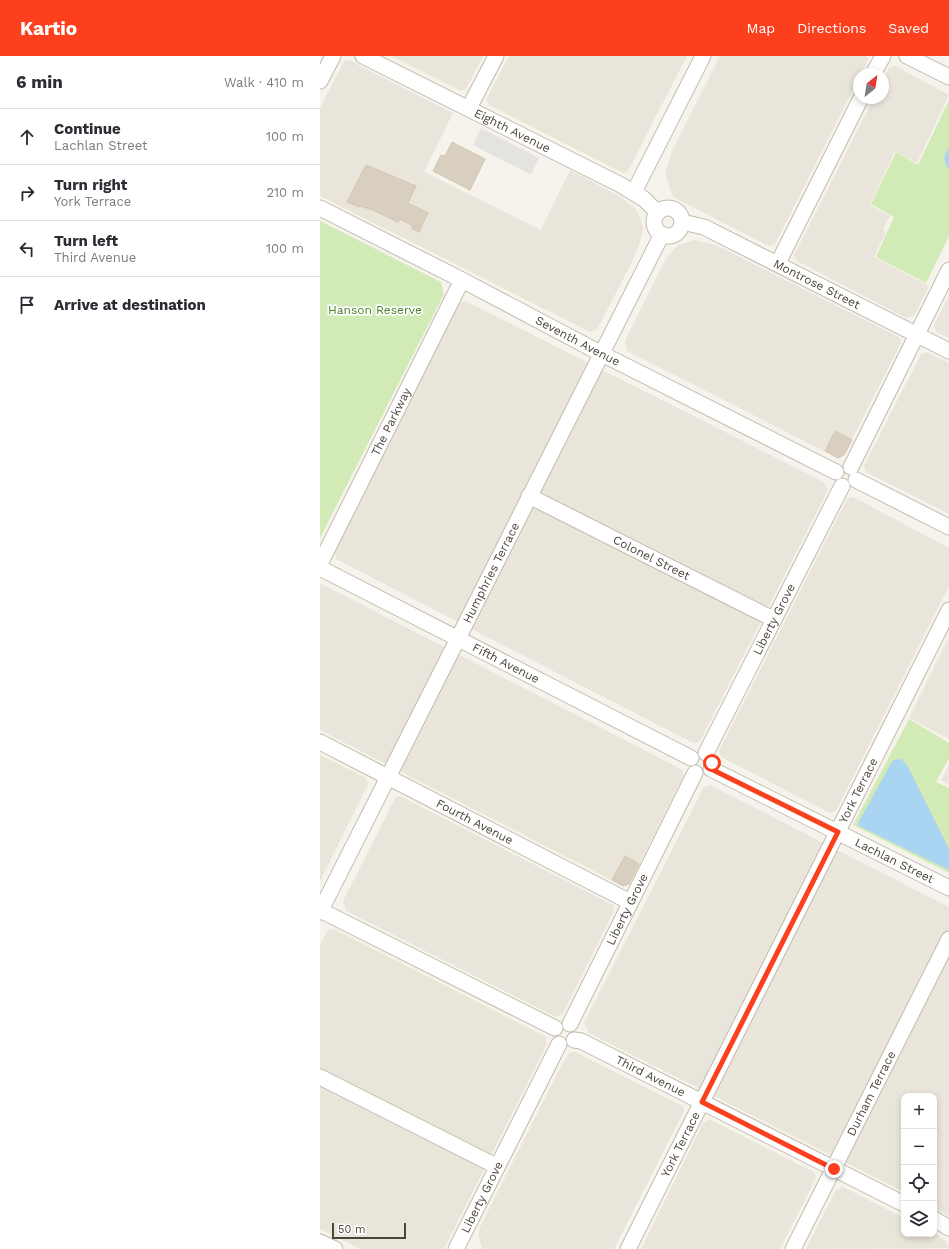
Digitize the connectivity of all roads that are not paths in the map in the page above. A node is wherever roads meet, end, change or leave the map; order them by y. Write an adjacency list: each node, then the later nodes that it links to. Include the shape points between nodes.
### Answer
1 (332, 56): 9 (street)
2 (363, 56): 11 (street, Eighth Avenue)
3 (496, 56): 11 (street)
4 (703, 56): 12 (street)
5 (883, 56): 7 (street)
6 (907, 56): 8 (street)
7 (877, 68)
8 (949, 77)
9 (320, 81)
10 (858, 104): 17 (street)
11 (469, 108): 12 (street, Eighth Avenue)
12 (634, 192): 14 (street, Eighth Avenue)
13 (320, 208): 19 (street, Seventh Avenue)
14 (658, 213): 15 (street, via 666,208 675,210); 16 (street, via 654,222)
15 (682, 222): 16 (street, via 676,234); 17 (street, Montrose Street, via 704,227)
16 (662, 234): 22 (street, Humphries Terrace)
17 (778, 263): 20 (street, Montrose Street)
18 (949, 270): 20 (street)
19 (462, 280): 22 (street, Seventh Avenue); 27 (street, The Parkway)
20 (917, 335): 21 (street, Montrose Street); 23 (street)
21 (949, 351)
22 (602, 354): 24 (street, Seventh Avenue); 25 (street, Humphries Terrace)
23 (853, 474): 24 (street, via 845,466); 26 (street)
24 (839, 479): 30 (street, Liberty Grove)
25 (529, 496): 30 (street, Colonel Street); 31 (street, Humphries Terrace)
26 (949, 527)
27 (320, 564)
28 (320, 568): 31 (street, Fifth Avenue)
29 (949, 610): 38 (street, York Terrace)
30 (773, 619): 33 (street, Liberty Grove)
31 (458, 638): 34 (street, Fifth Avenue); 37 (street, Humphries Terrace)
32 (320, 742): 37 (street, Fourth Avenue)
33 (706, 753): 34 (street, via 696,753); 35 (street, via 712,760)
34 (691, 758): 36 (street, via 690,766)
35 (711, 769): 36 (street, via 704,774); 38 (street, Lachlan Street)
36 (695, 773): 40 (street, Liberty Grove)
37 (389, 778): 40 (street, Fourth Avenue); 41 (street, Humphries Terrace)
38 (838, 832): 39 (street, Lachlan Street); 48 (street, York Terrace)
39 (949, 888)
40 (630, 902): 43 (street, Liberty Grove)
41 (320, 911): 44 (street)
42 (949, 939): 50 (street, Durham Terrace)
43 (570, 1024): 44 (street, via 559,1024); 45 (street, via 574,1029)
44 (555, 1028): 46 (street, via 553,1034)
45 (574, 1040): 46 (street, via 570,1044); 48 (street, Third Avenue, via 581,1041)
46 (559, 1044): 49 (street, Liberty Grove)
47 (320, 1077): 49 (street)
48 (702, 1102): 50 (street, Third Avenue); 57 (street, York Terrace)
49 (496, 1166): 55 (street, Liberty Grove)
50 (834, 1169): 51 (street, Third Avenue); 58 (street, Durham Terrace)
51 (901, 1202)
52 (937, 1221): 53 (street)
53 (949, 1228)
54 (320, 1242): 56 (street)
55 (461, 1247)
56 (335, 1249)
57 (628, 1249)
58 (793, 1249)

